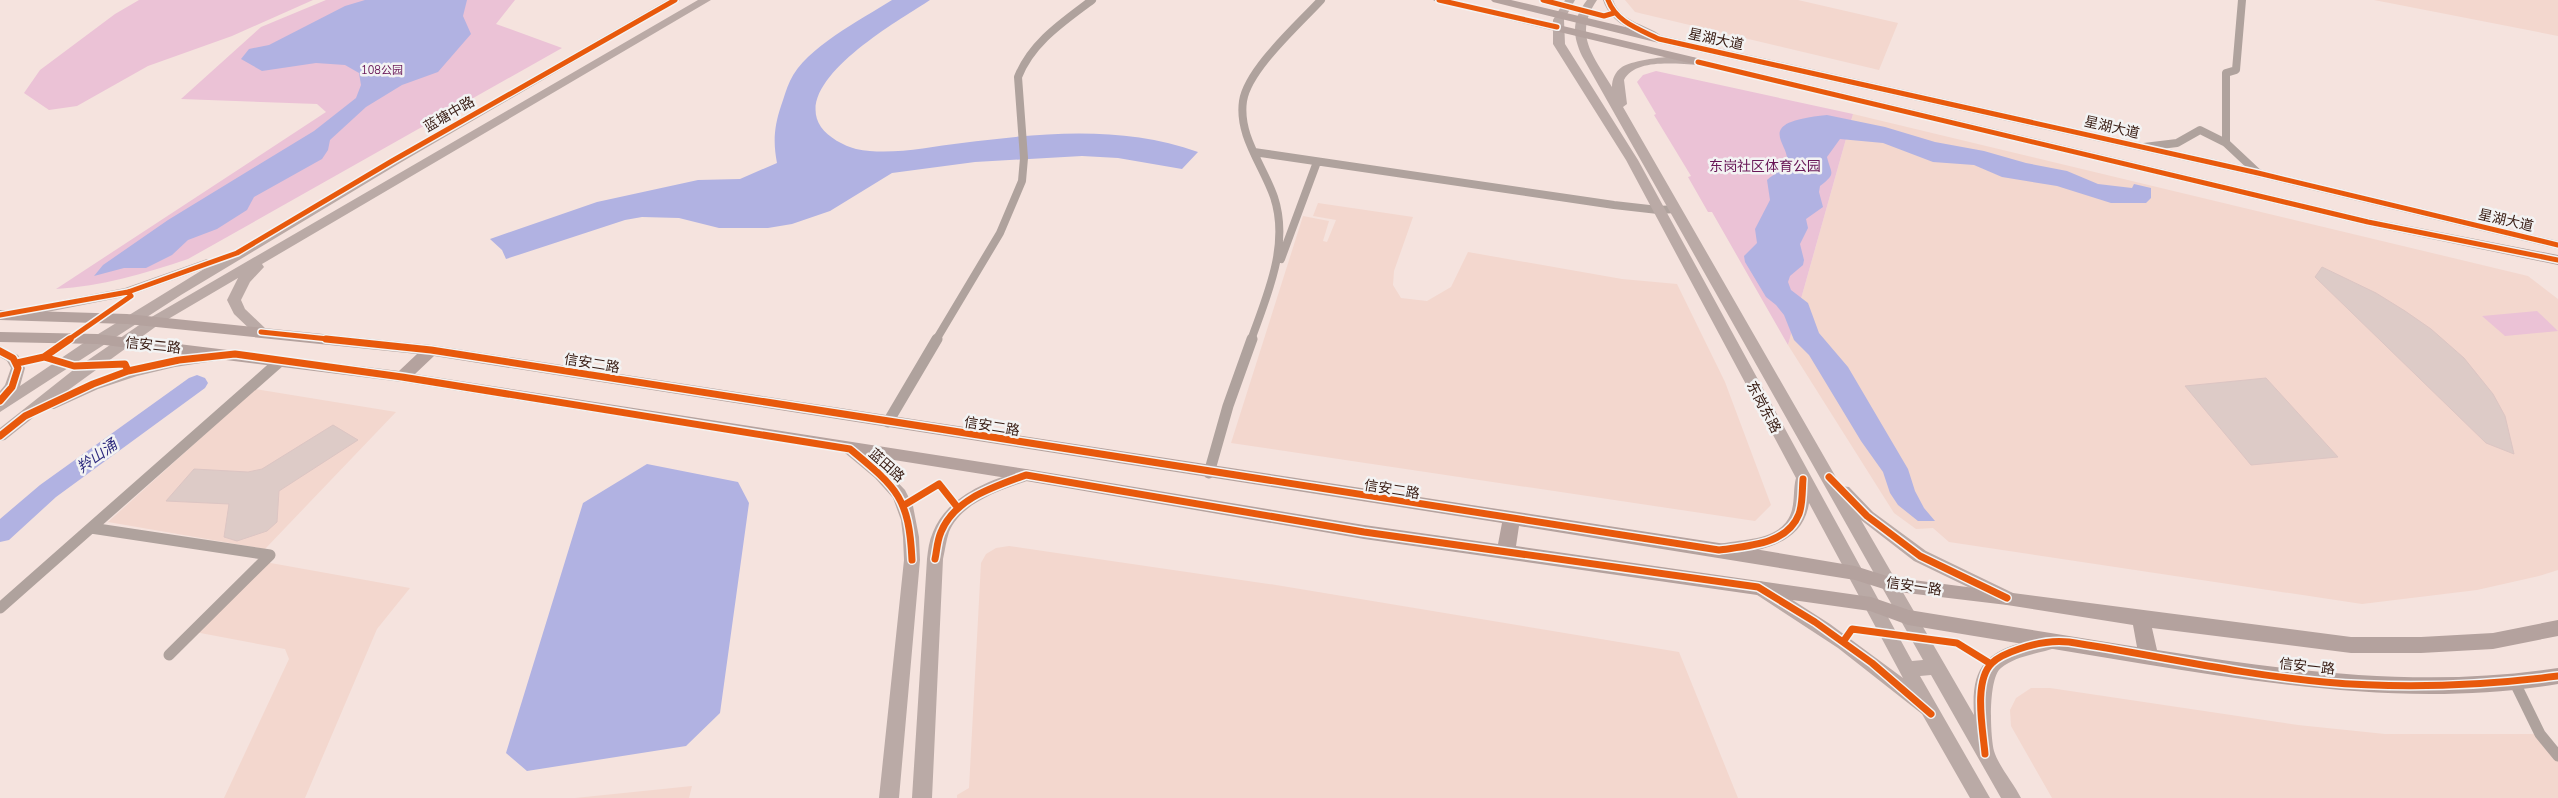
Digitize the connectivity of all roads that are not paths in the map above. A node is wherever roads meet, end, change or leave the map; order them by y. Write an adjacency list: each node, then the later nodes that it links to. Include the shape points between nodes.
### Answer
1 (675, 0): 17 (main road, 蓝塘中路)
2 (706, 0): 18 (main road)
3 (1092, 0): 46 (street, via 1045,38 1022,64 1018,76 1023,127 1022,181 1009,215)
4 (1321, 0): 21 (street, via 1253,74 1242,100 1244,128)
5 (1439, 0): 12 (main road, 星湖大道)
6 (1498, 0): 12 (main road, 星湖大道)
7 (1570, 0): 12 (main road)
8 (1592, 0): 11 (main road)
9 (1608, 0): 14 (main road, via 1619,18)
10 (2242, 0): 19 (street, via 2236,70 2226,73)
11 (1579, 20): 12 (main road, 星湖大道); 13 (main road, 东岗东路); 14 (main road, 星湖大道)
12 (1558, 21): 13 (main road, 星湖大道); 25 (main road, 东岗东路, via 1559,44 1632,160)
13 (1579, 33): 15 (main road, 星湖大道); 16 (main road, 东岗东路, via 1588,56)
14 (1659, 39): 20 (main road, 星湖大道)
15 (1698, 62): 16 (main road, via 1650,62 1622,73 1617,85); 29 (main road, 星湖大道, via 2368,222)
16 (1624, 118): 24 (main road, 东岗东路)
17 (458, 124): 18 (main road, via 459,130 466,133); 27 (main road, 蓝塘中路)
18 (481, 132): 28 (main road)
19 (2226, 143): 20 (street, via 2200,130 2177,143); 23 (street)
20 (2144, 148): 23 (main road, 星湖大道)
21 (1254, 152): 22 (street); 30 (street, via 1274,198 1280,234)
22 (1317, 162): 25 (street); 30 (street)
23 (2258, 174): 26 (main road, 星湖大道)
24 (1676, 209): 25 (street); 51 (main road, 东岗东路)
25 (1658, 210): 52 (main road, 东岗东路)
26 (2558, 245)
27 (237, 253): 31 (main road, via 128,292); 32 (main road, 蓝塘中路)
28 (269, 256): 33 (main road); 34 (main road, via 244,280 234,300 239,312)
29 (2558, 260)
30 (1274, 276): 49 (street, via 1228,406)
31 (3, 315): 32 (main road, 信安二路)
32 (128, 319): 33 (main road, 信安二路); 36 (main road, 蓝塘中路)
33 (153, 322): 34 (main road, 信安二路); 37 (main road)
34 (261, 332): 38 (main road, 信安二路)
35 (0, 337): 36 (main road, 信安二路)
36 (98, 339): 37 (main road, 信安二路); 44 (main road, 蓝塘中路)
37 (124, 342): 40 (main road, 信安二路); 45 (main road)
38 (431, 350): 42 (main road); 46 (main road, 信安二路)
39 (0, 351): 43 (main road, via 13,358 18,368 12,387)
40 (235, 354): 41 (main road, 信安二路); 45 (main road, via 179,360 128,372)
41 (279, 362): 42 (main road, 信安二路); 56 (street)
42 (402, 377): 48 (main road, 信安二路)
43 (0, 401)
44 (0, 407)
45 (25, 416): 47 (main road)
46 (888, 422): 49 (main road, 信安二路)
47 (0, 436)
48 (850, 449): 50 (main road, 信安二路); 78 (main road, 蓝田路, via 897,488 906,504 912,535)
49 (1209, 473): 53 (main road, 信安二路)
50 (1026, 475): 58 (main road, 信安二路, via 1364,532); 79 (main road, via 990,489 958,508 940,533 935,559)
51 (1829, 477): 54 (main road, 东岗东路); 62 (main road, via 1867,516 1920,556)
52 (1804, 479): 55 (main road, 东岗东路); 57 (main road, via 1800,512 1787,532 1762,543)
53 (1511, 520): 57 (main road, 信安二路); 58 (main road)
54 (1857, 526): 55 (main road); 60 (main road, 东岗东路)
55 (1829, 527): 59 (main road, 东岗东路)
56 (91, 528): 64 (street); 69 (street, via 270,555)
57 (1719, 550): 59 (main road, 信安一路)
58 (1506, 552): 61 (main road, 信安二路)
59 (1855, 573): 60 (main road, 信安一路); 63 (main road, 东岗东路)
60 (1890, 584): 62 (main road, 信安一路); 65 (main road, 东岗东路)
61 (1758, 587): 63 (main road, 信安一路); 75 (main road, via 1872,663)
62 (2008, 598): 66 (main road, 信安一路)
63 (1871, 604): 65 (main road, 信安一路); 72 (main road, 东岗东路)
64 (0, 608)
65 (1908, 617): 68 (main road, 信安一路); 71 (main road, 东岗东路)
66 (2141, 619): 67 (main road, 信安一路, via 2351,645 2493,641); 70 (main road)
67 (2558, 628)
68 (2055, 641): 70 (main road, 信安一路); 76 (main road, via 2003,655 1984,674 1981,686)
69 (168, 655)
70 (2148, 655): 74 (main road, 信安一路, via 2249,673 2351,684 2427,687)
71 (1936, 667): 72 (main road); 76 (main road, 东岗东路)
72 (1906, 669): 75 (main road, 东岗东路)
73 (2558, 676): 74 (main road, 信安一路)
74 (2515, 682): 77 (street, via 2540,734)
75 (1931, 714): 80 (main road, 东岗东路)
76 (1985, 754): 81 (main road, 东岗东路)
77 (2558, 756)
78 (889, 798)
79 (922, 798)
80 (1980, 798)
81 (2011, 798)

